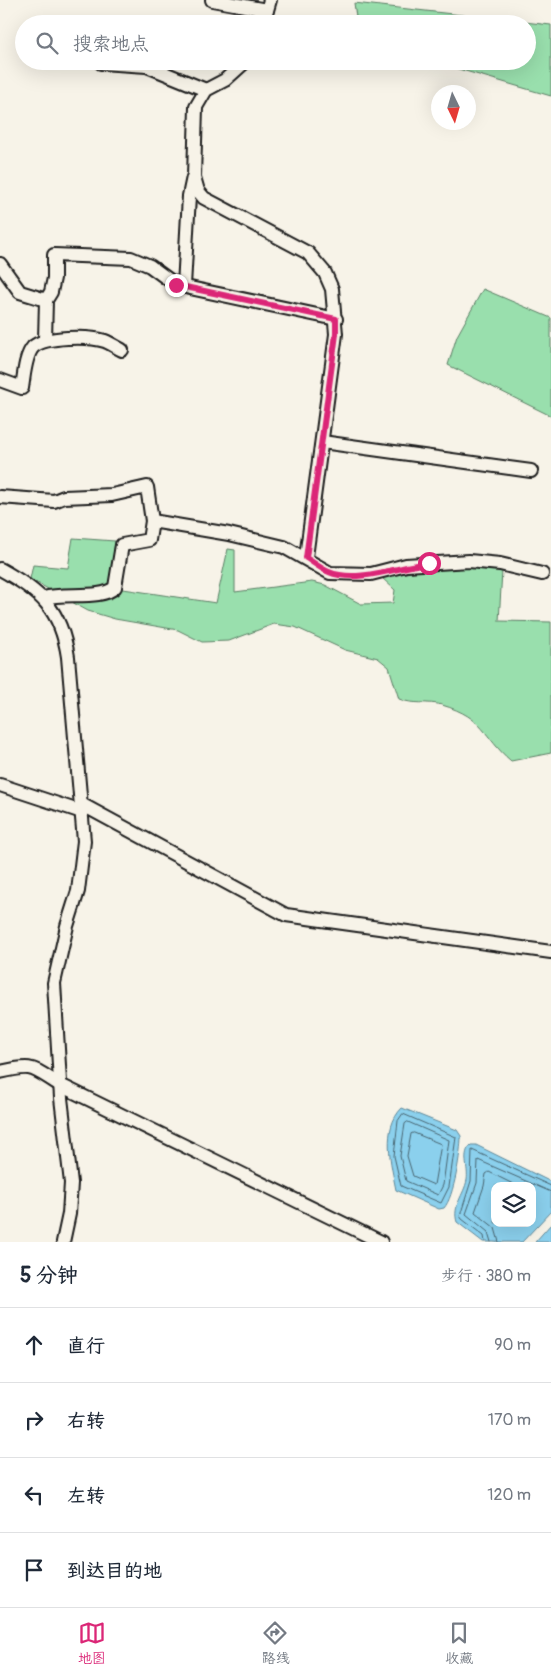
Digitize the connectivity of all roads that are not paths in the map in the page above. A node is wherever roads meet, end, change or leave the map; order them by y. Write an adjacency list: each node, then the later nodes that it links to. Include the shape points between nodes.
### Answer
1 (212, 0): 2 (street)
2 (268, 5)
3 (157, 70): 5 (street)
4 (236, 70): 5 (street)
5 (206, 90): 6 (street, via 194,112)
6 (194, 177): 8 (street, via 189,196); 10 (street, via 204,198 308,253 329,281)
7 (0, 264): 9 (street, via 20,292)
8 (184, 286): 9 (street, via 176,285 150,266 131,258 54,254 54,278); 10 (street)
9 (46, 300): 11 (street)
10 (336, 319): 14 (street)
11 (45, 340): 12 (street, via 104,340); 13 (street, via 28,356 22,388)
12 (122, 350)
13 (0, 380)
14 (322, 442): 15 (street); 18 (street)
15 (530, 471)
16 (0, 497): 17 (street, via 54,501 64,497 112,495 147,487)
17 (152, 521): 18 (street, via 230,534 284,547); 21 (street, via 149,540 122,545 112,591 95,596 61,594)
18 (306, 558): 20 (street, via 330,573 349,575 453,561 500,564)
19 (0, 570): 21 (street, via 24,582)
20 (542, 574)
21 (44, 598): 23 (street, via 58,621 66,648)
22 (0, 785): 23 (street)
23 (81, 808): 24 (street, via 273,910 292,917); 26 (street, via 84,841 81,878 54,982)
24 (551, 952)
25 (0, 1072): 26 (street, via 28,1067)
26 (60, 1085): 27 (street, via 70,1183 69,1214); 28 (street)
27 (63, 1242)
28 (381, 1242)

